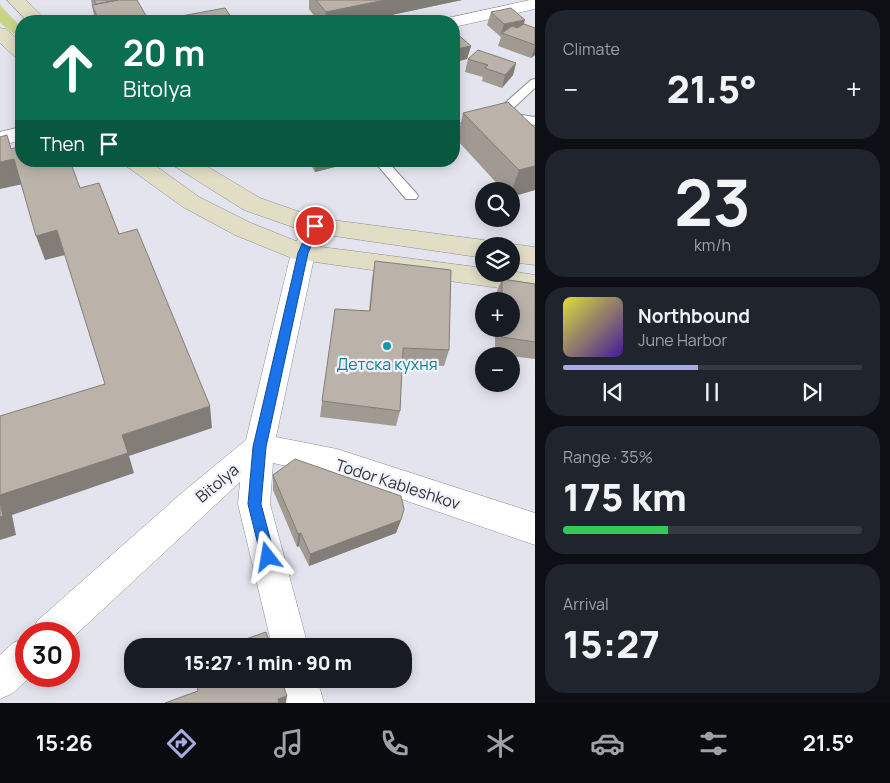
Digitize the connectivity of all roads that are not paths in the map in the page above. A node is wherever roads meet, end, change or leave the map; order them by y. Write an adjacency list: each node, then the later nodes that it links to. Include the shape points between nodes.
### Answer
1 (16, 0): 3 (main road)
2 (535, 4): 4 (street)
3 (32, 15)
4 (460, 21)
5 (0, 33): 6 (main road)
6 (15, 47)
7 (535, 82): 8 (lane)
8 (499, 114): 10 (lane); 12 (lane)
9 (15, 119): 11 (street)
10 (535, 121)
11 (0, 123)
12 (460, 128)
13 (15, 135): 14 (street)
14 (0, 139)
15 (142, 167): 21 (main road, via 191,202 243,229)
16 (192, 167): 19 (main road, via 252,204)
17 (385, 167): 18 (lane)
18 (411, 196)
19 (315, 226): 20 (main road); 21 (street)
20 (475, 248)
21 (303, 253): 24 (main road); 25 (street)
22 (520, 254): 23 (main road)
23 (535, 256)
24 (535, 284)
25 (259, 447): 26 (street, Todor Kableshkov, via 337,463); 27 (street, Bitolya); 28 (street, via 254,504)
26 (535, 529)
27 (63, 622)
28 (288, 638)
29 (15, 666): 30 (street)
30 (0, 680)
31 (301, 688): 32 (street)
32 (305, 703)

